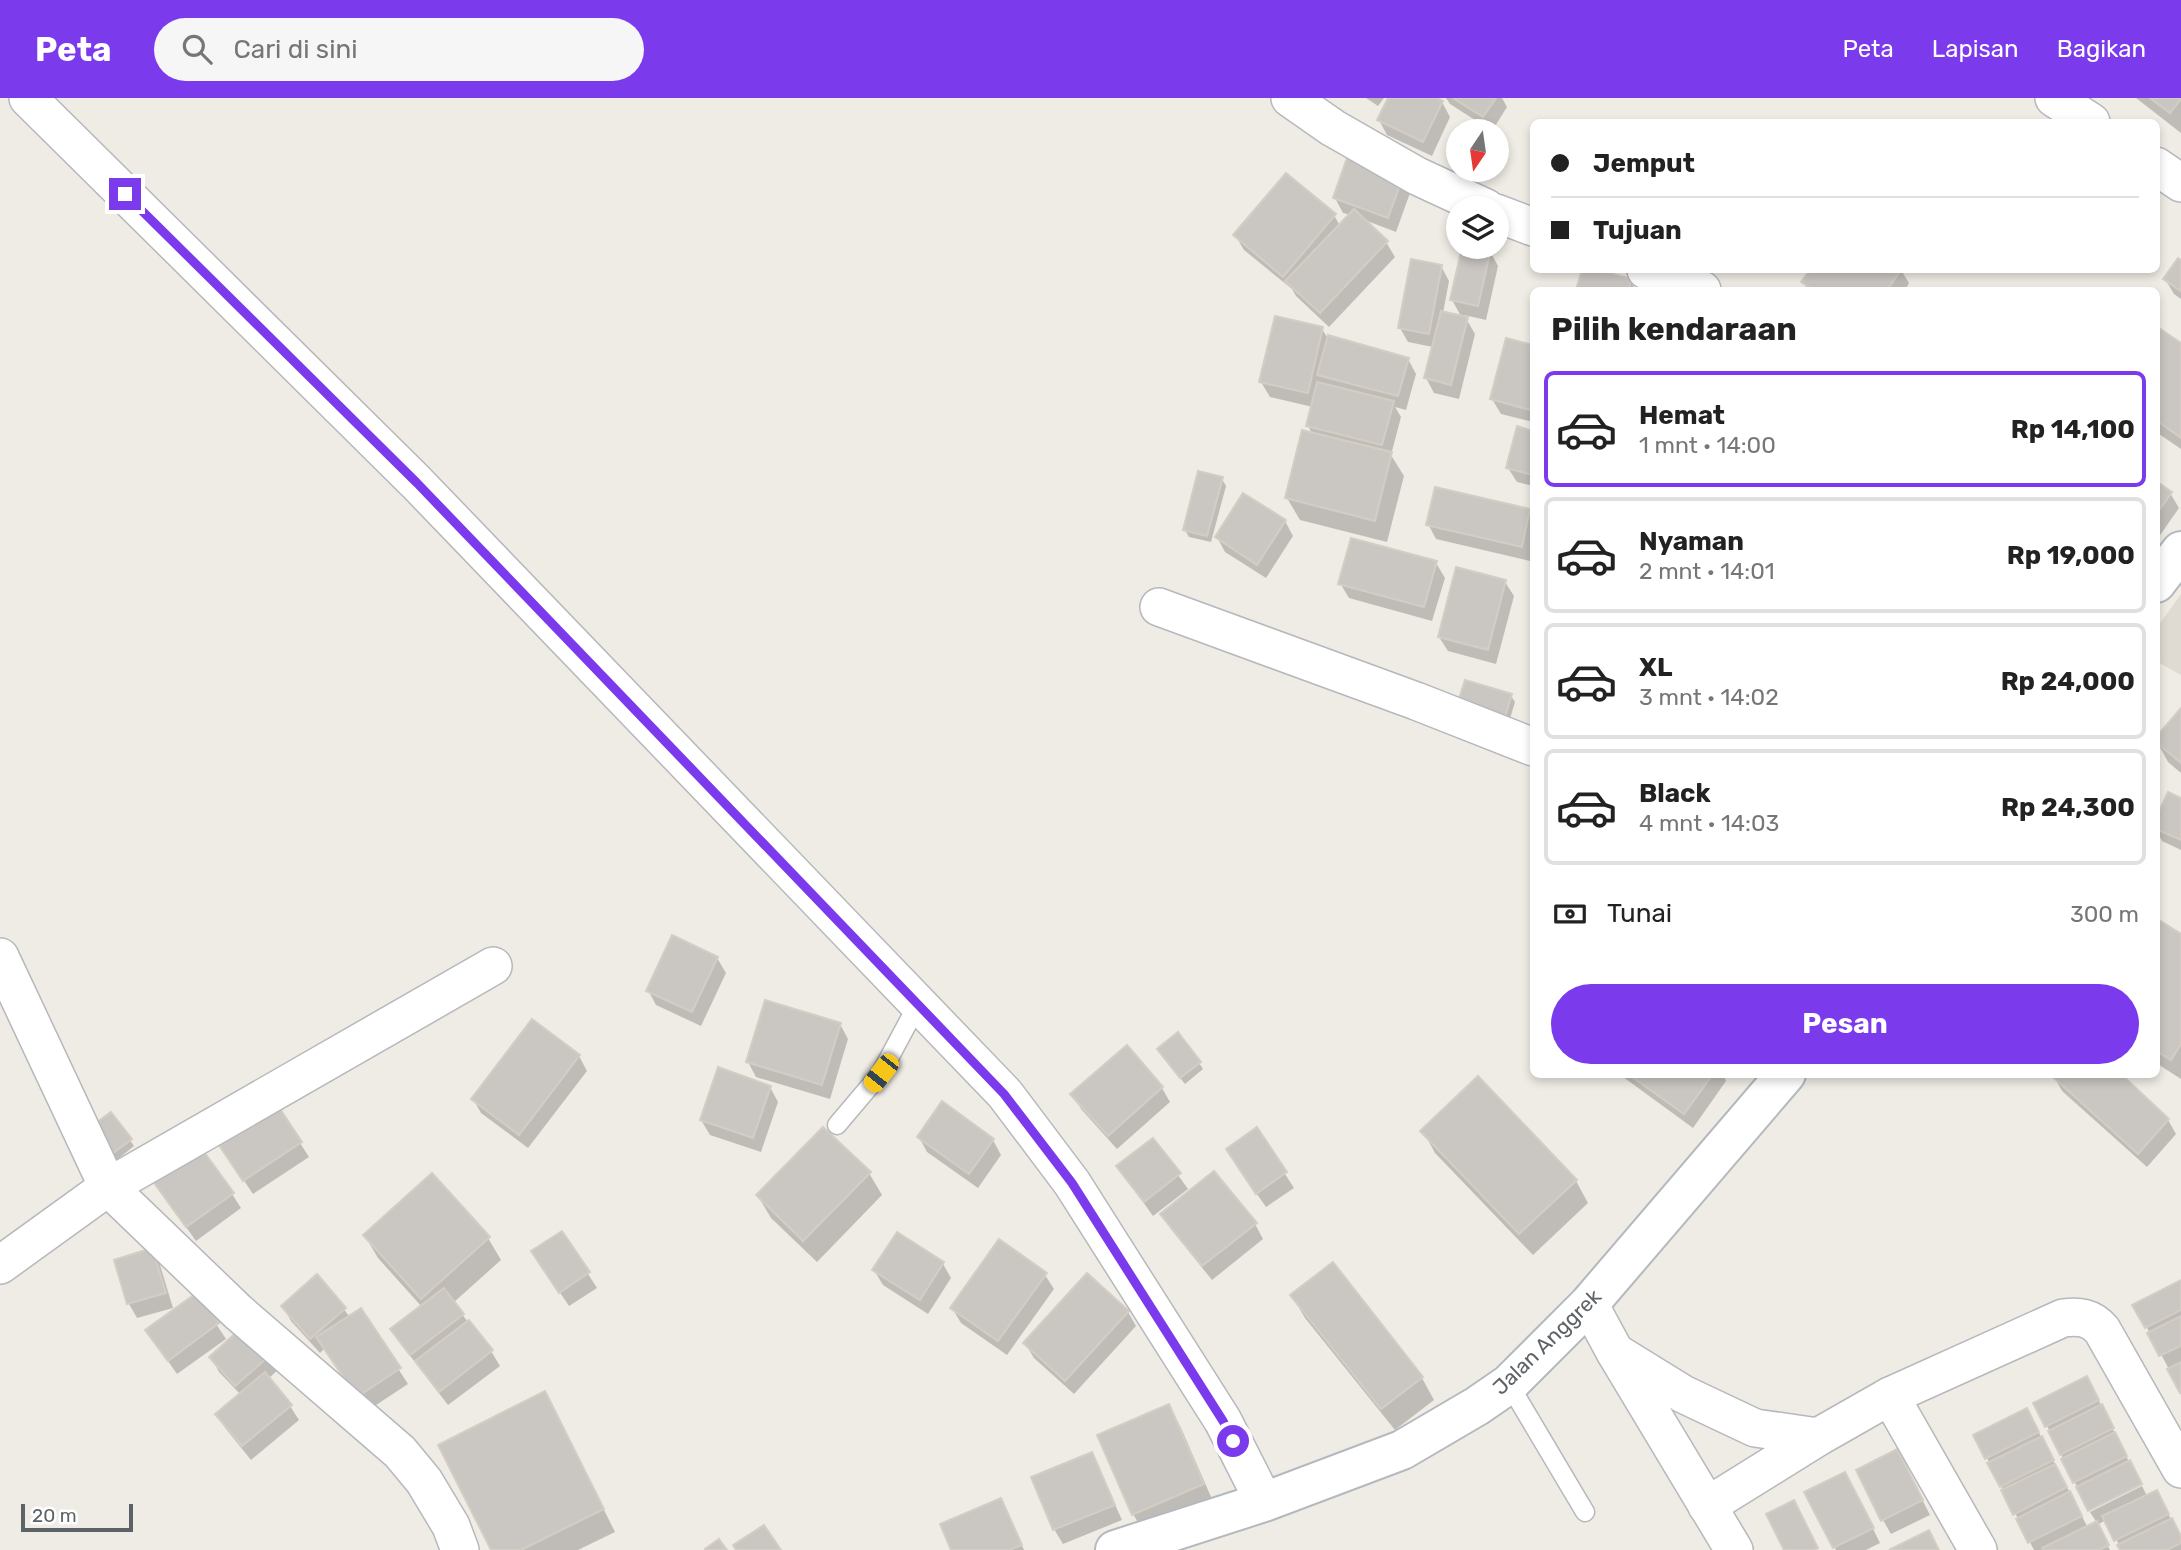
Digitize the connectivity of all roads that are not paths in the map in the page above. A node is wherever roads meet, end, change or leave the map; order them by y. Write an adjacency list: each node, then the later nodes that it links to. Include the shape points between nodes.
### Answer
1 (28, 98): 18 (street, via 417,483)
2 (1290, 98): 7 (street, via 1333,128)
3 (2054, 98): 4 (street)
4 (2086, 119)
5 (2160, 169): 6 (street)
6 (2181, 183)
7 (1460, 196)
8 (1509, 218): 9 (street)
9 (1530, 226)
10 (1654, 273): 11 (street)
11 (1694, 287)
12 (2181, 551): 13 (street)
13 (2160, 578)
14 (1159, 607): 15 (street)
15 (1530, 746)
16 (0, 957): 21 (street)
17 (493, 966): 21 (street)
18 (918, 1004): 20 (lane, via 881,1073); 29 (street, via 1004,1094 1072,1183 1223,1421)
19 (1783, 1078): 23 (street, Jalan Anggrek)
20 (837, 1125)
21 (108, 1187): 22 (street); 32 (street, via 238,1312 400,1452 424,1481)
22 (0, 1265)
23 (1589, 1304): 24 (street); 25 (street, Jalan Anggrek)
24 (1615, 1352): 27 (street, via 1683,1394 1755,1428); 30 (street)
25 (1509, 1384): 29 (street, Jalan Anggrek, via 1402,1450); 31 (lane)
26 (1890, 1396): 27 (street); 28 (street, via 2063,1318 2087,1318 2102,1330); 35 (street)
27 (1818, 1437): 30 (street)
28 (2181, 1469)
29 (1264, 1502): 33 (street, Jalan Anggrek)
30 (1707, 1506): 34 (street)
31 (1585, 1512)
32 (460, 1550)
33 (1115, 1550)
34 (1734, 1550)
35 (1978, 1550)

